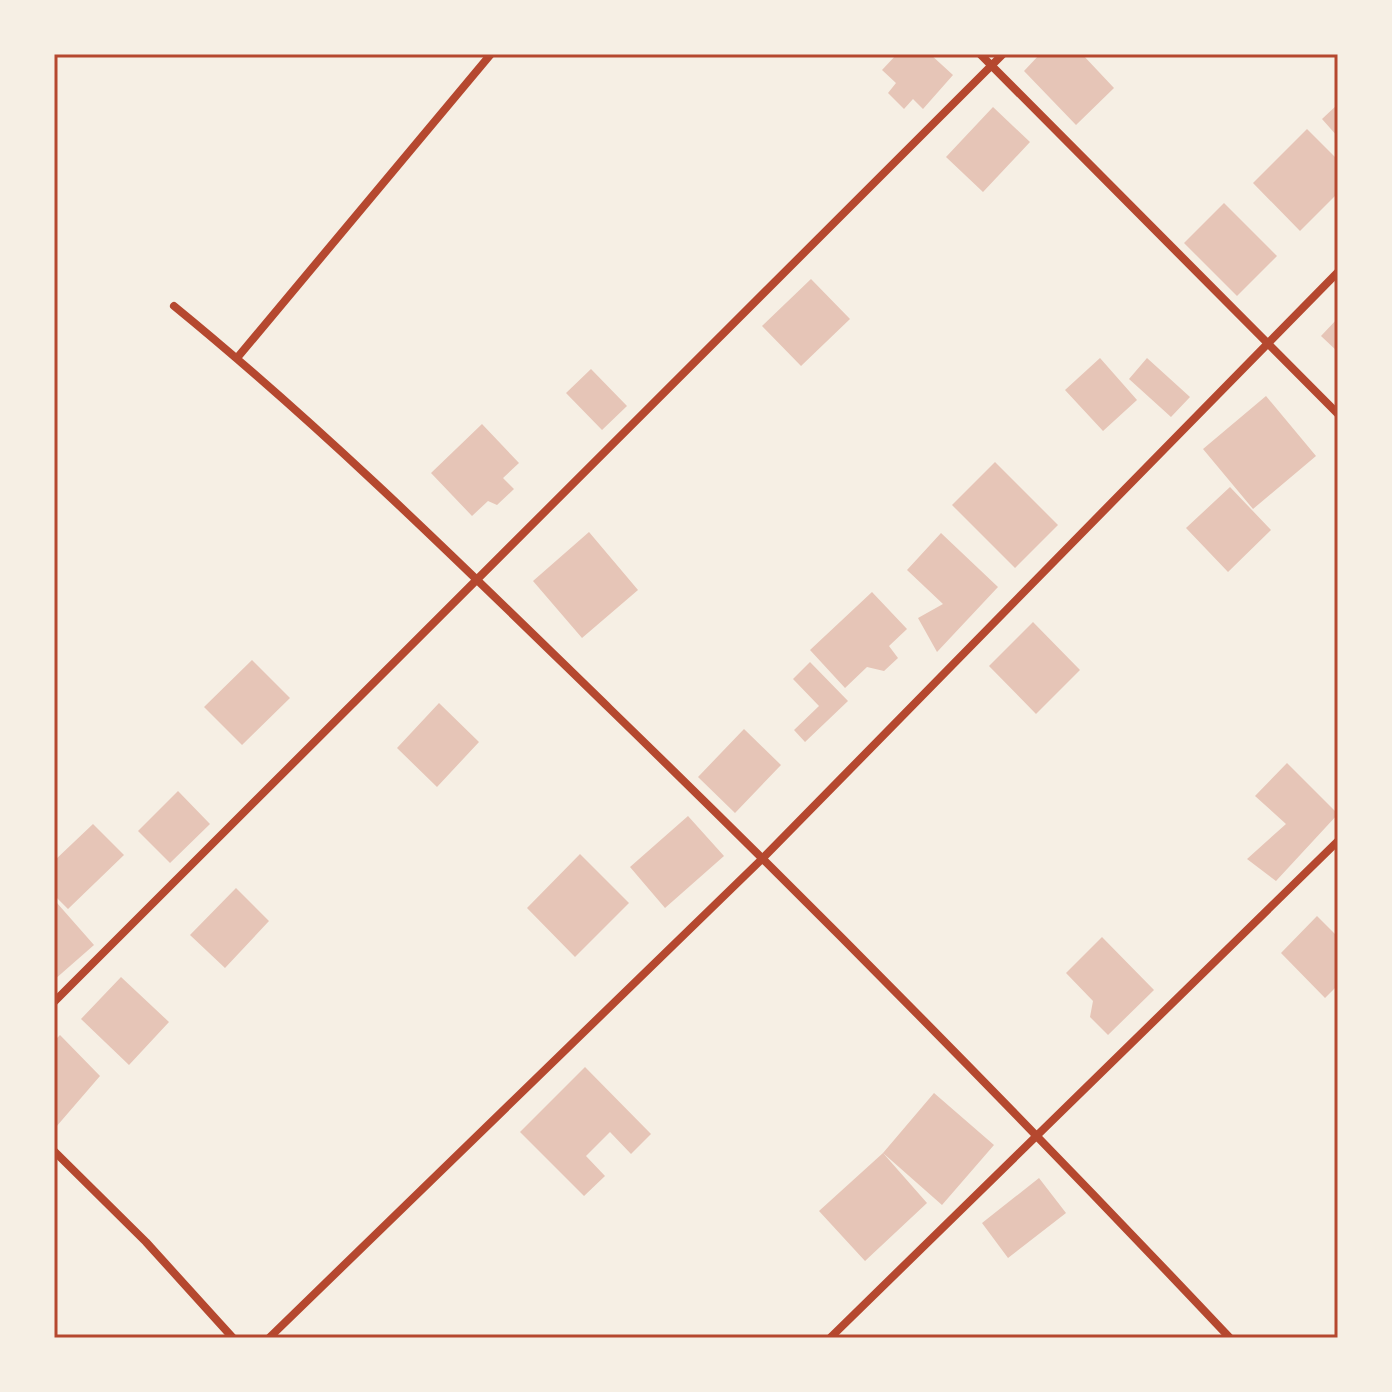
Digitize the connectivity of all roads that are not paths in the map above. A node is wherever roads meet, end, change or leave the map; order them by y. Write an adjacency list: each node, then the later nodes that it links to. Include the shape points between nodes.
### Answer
1 (491, 54): 8 (street)
2 (980, 54): 4 (street)
3 (1003, 54): 4 (street)
4 (991, 65): 7 (street); 10 (street)
5 (1338, 272): 7 (street)
6 (174, 306): 8 (street)
7 (1266, 341): 9 (street); 12 (street)
8 (237, 358): 10 (street)
9 (1338, 414)
10 (476, 578): 12 (street); 13 (street)
11 (1338, 841): 14 (street)
12 (763, 858): 14 (street); 17 (street)
13 (54, 1002)
14 (1037, 1134): 18 (street); 19 (street)
15 (54, 1151): 16 (street)
16 (233, 1338)
17 (269, 1338)
18 (830, 1338)
19 (1230, 1338)

